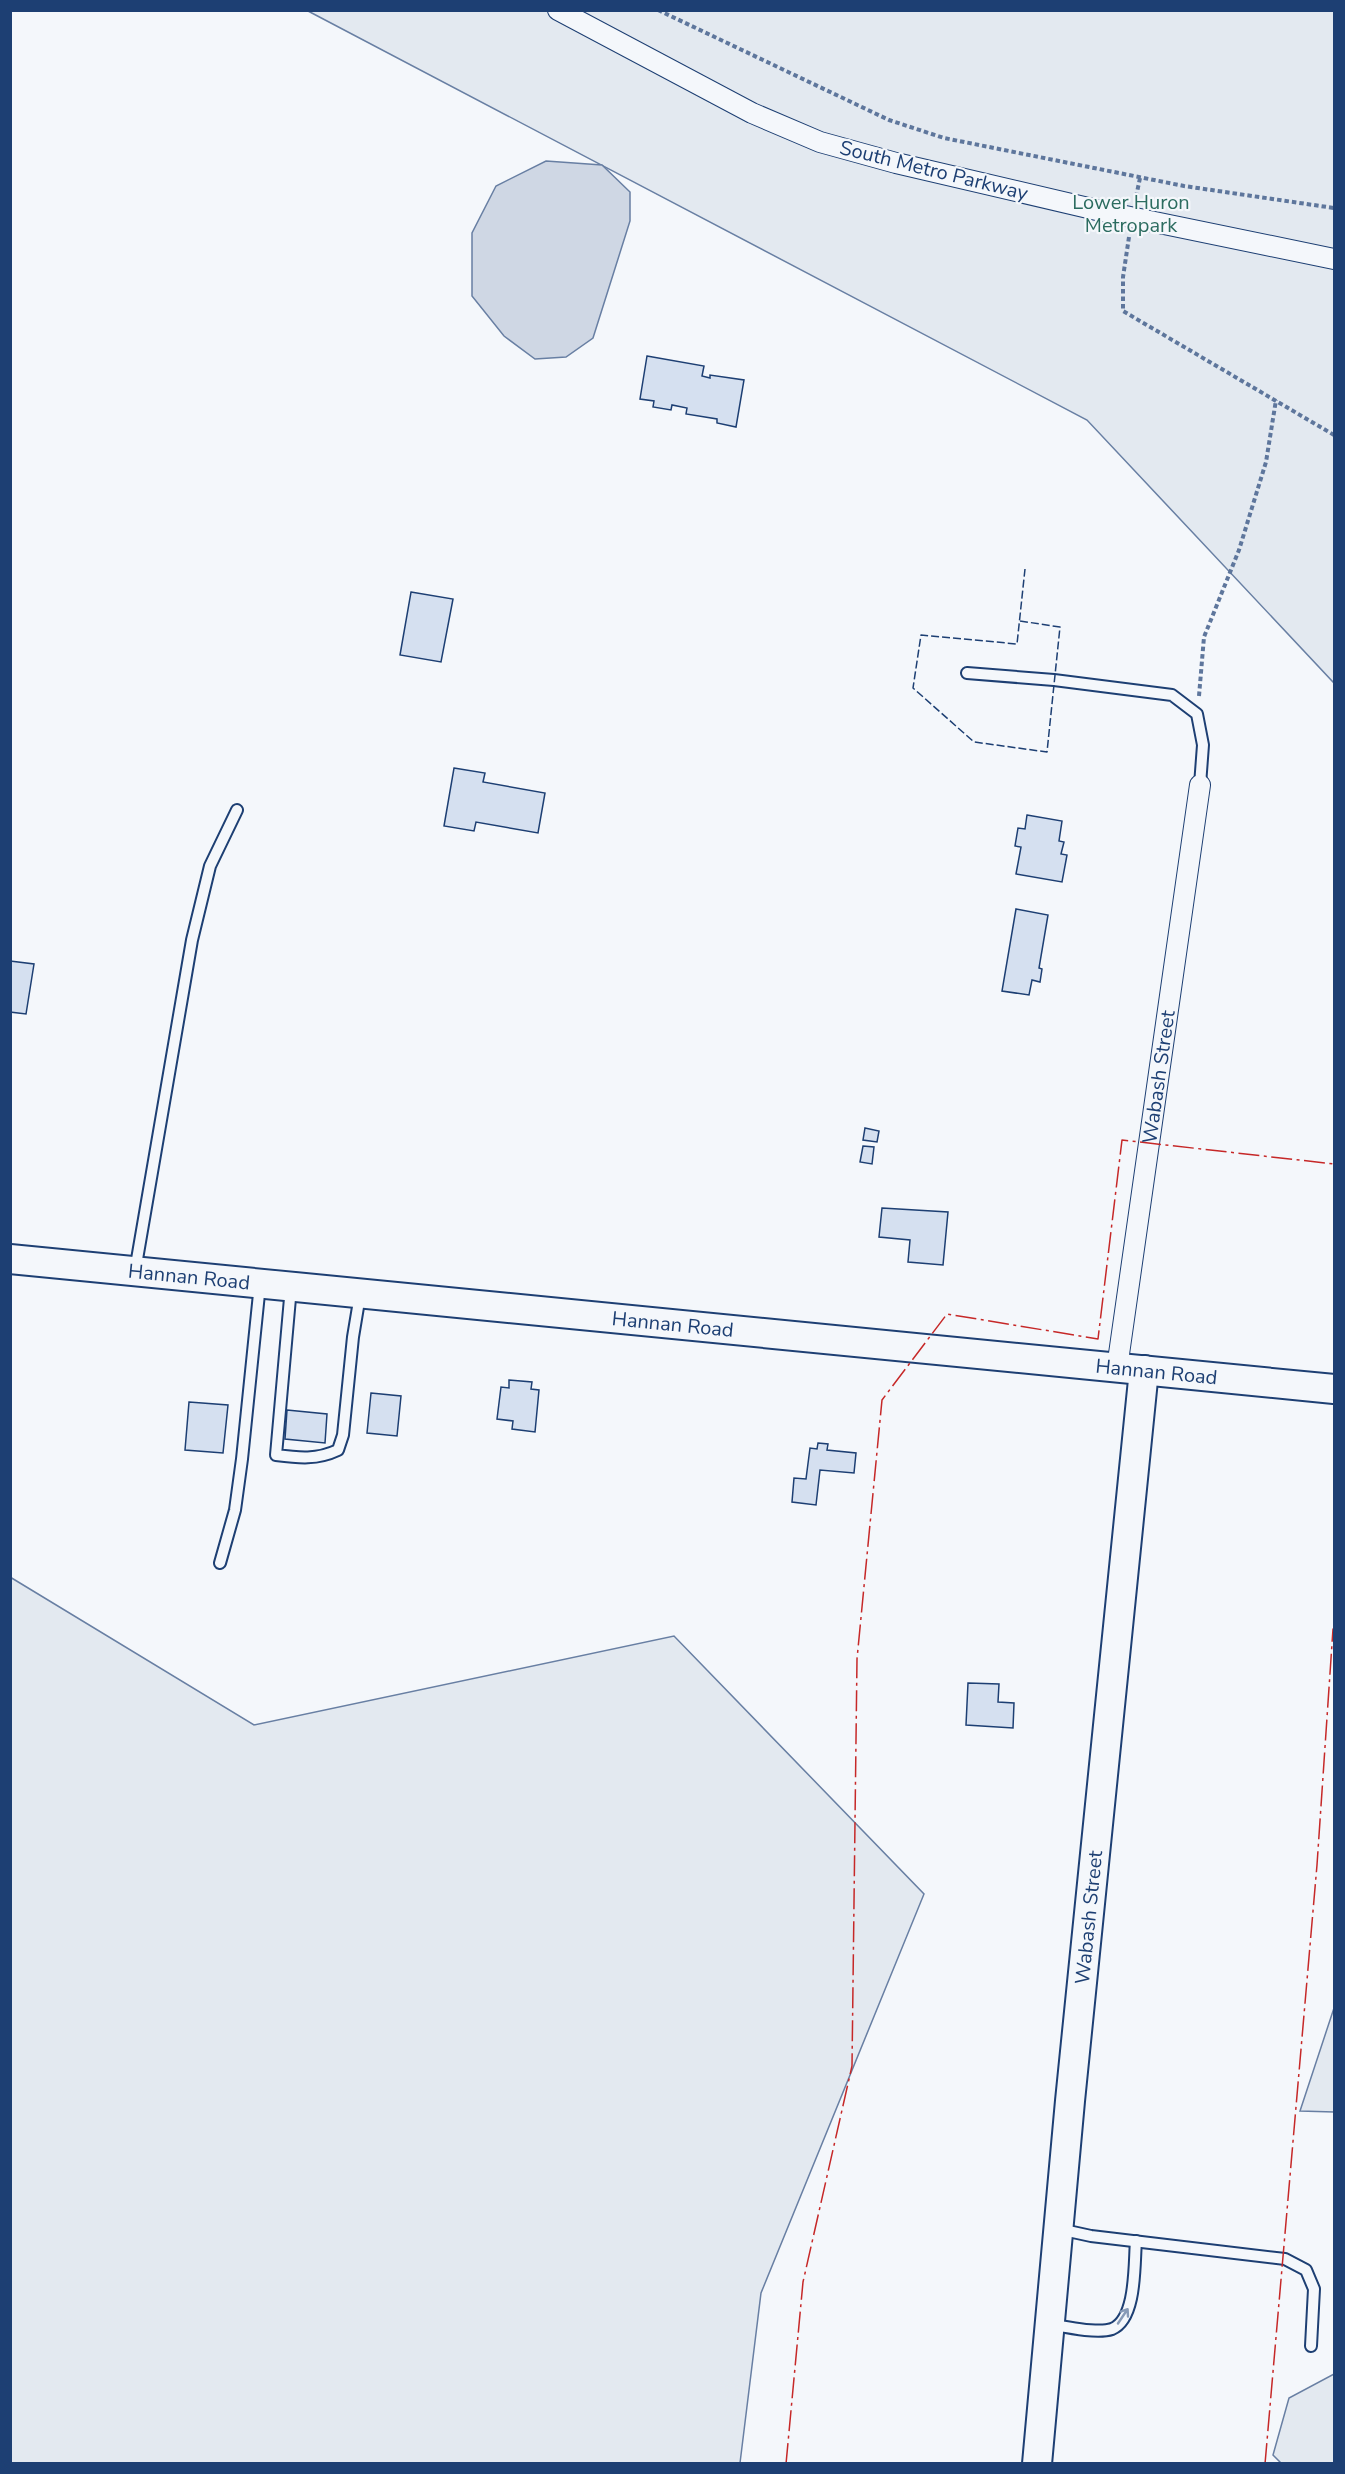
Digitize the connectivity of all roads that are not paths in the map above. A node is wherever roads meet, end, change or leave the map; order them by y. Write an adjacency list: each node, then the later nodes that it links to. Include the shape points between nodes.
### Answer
1 (558, 10): 2 (street, South Metro Parkway, via 752,112 820,142 1132,217)
2 (1335, 259)
3 (967, 673): 4 (lane, via 1172,695 1197,714 1203,745)
4 (1200, 785): 11 (street, Wabash Street)
5 (237, 810): 7 (lane, via 210,866 192,940)
6 (10, 1259): 7 (street, Hannan Road)
7 (135, 1271): 8 (street, Hannan Road)
8 (260, 1284): 9 (street, Hannan Road); 13 (lane, via 235,1510)
9 (291, 1287): 10 (street, Hannan Road); 10 (lane, via 276,1455 297,1458 323,1457 338,1450)
10 (360, 1294): 11 (street, Hannan Road)
11 (1130, 1369): 12 (street, Hannan Road); 14 (street, Wabash Street)
12 (1335, 1389)
13 (220, 1563)
14 (1059, 2229): 15 (lane); 16 (street, Wabash Street)
15 (1136, 2241): 16 (lane, one-way to 15, via 1087,2330 1112,2329 1124,2318 1132,2298); 17 (lane, via 1285,2259 1306,2270 1314,2289)
16 (1050, 2324): 18 (street, Wabash Street)
17 (1311, 2346)
18 (1037, 2463)

